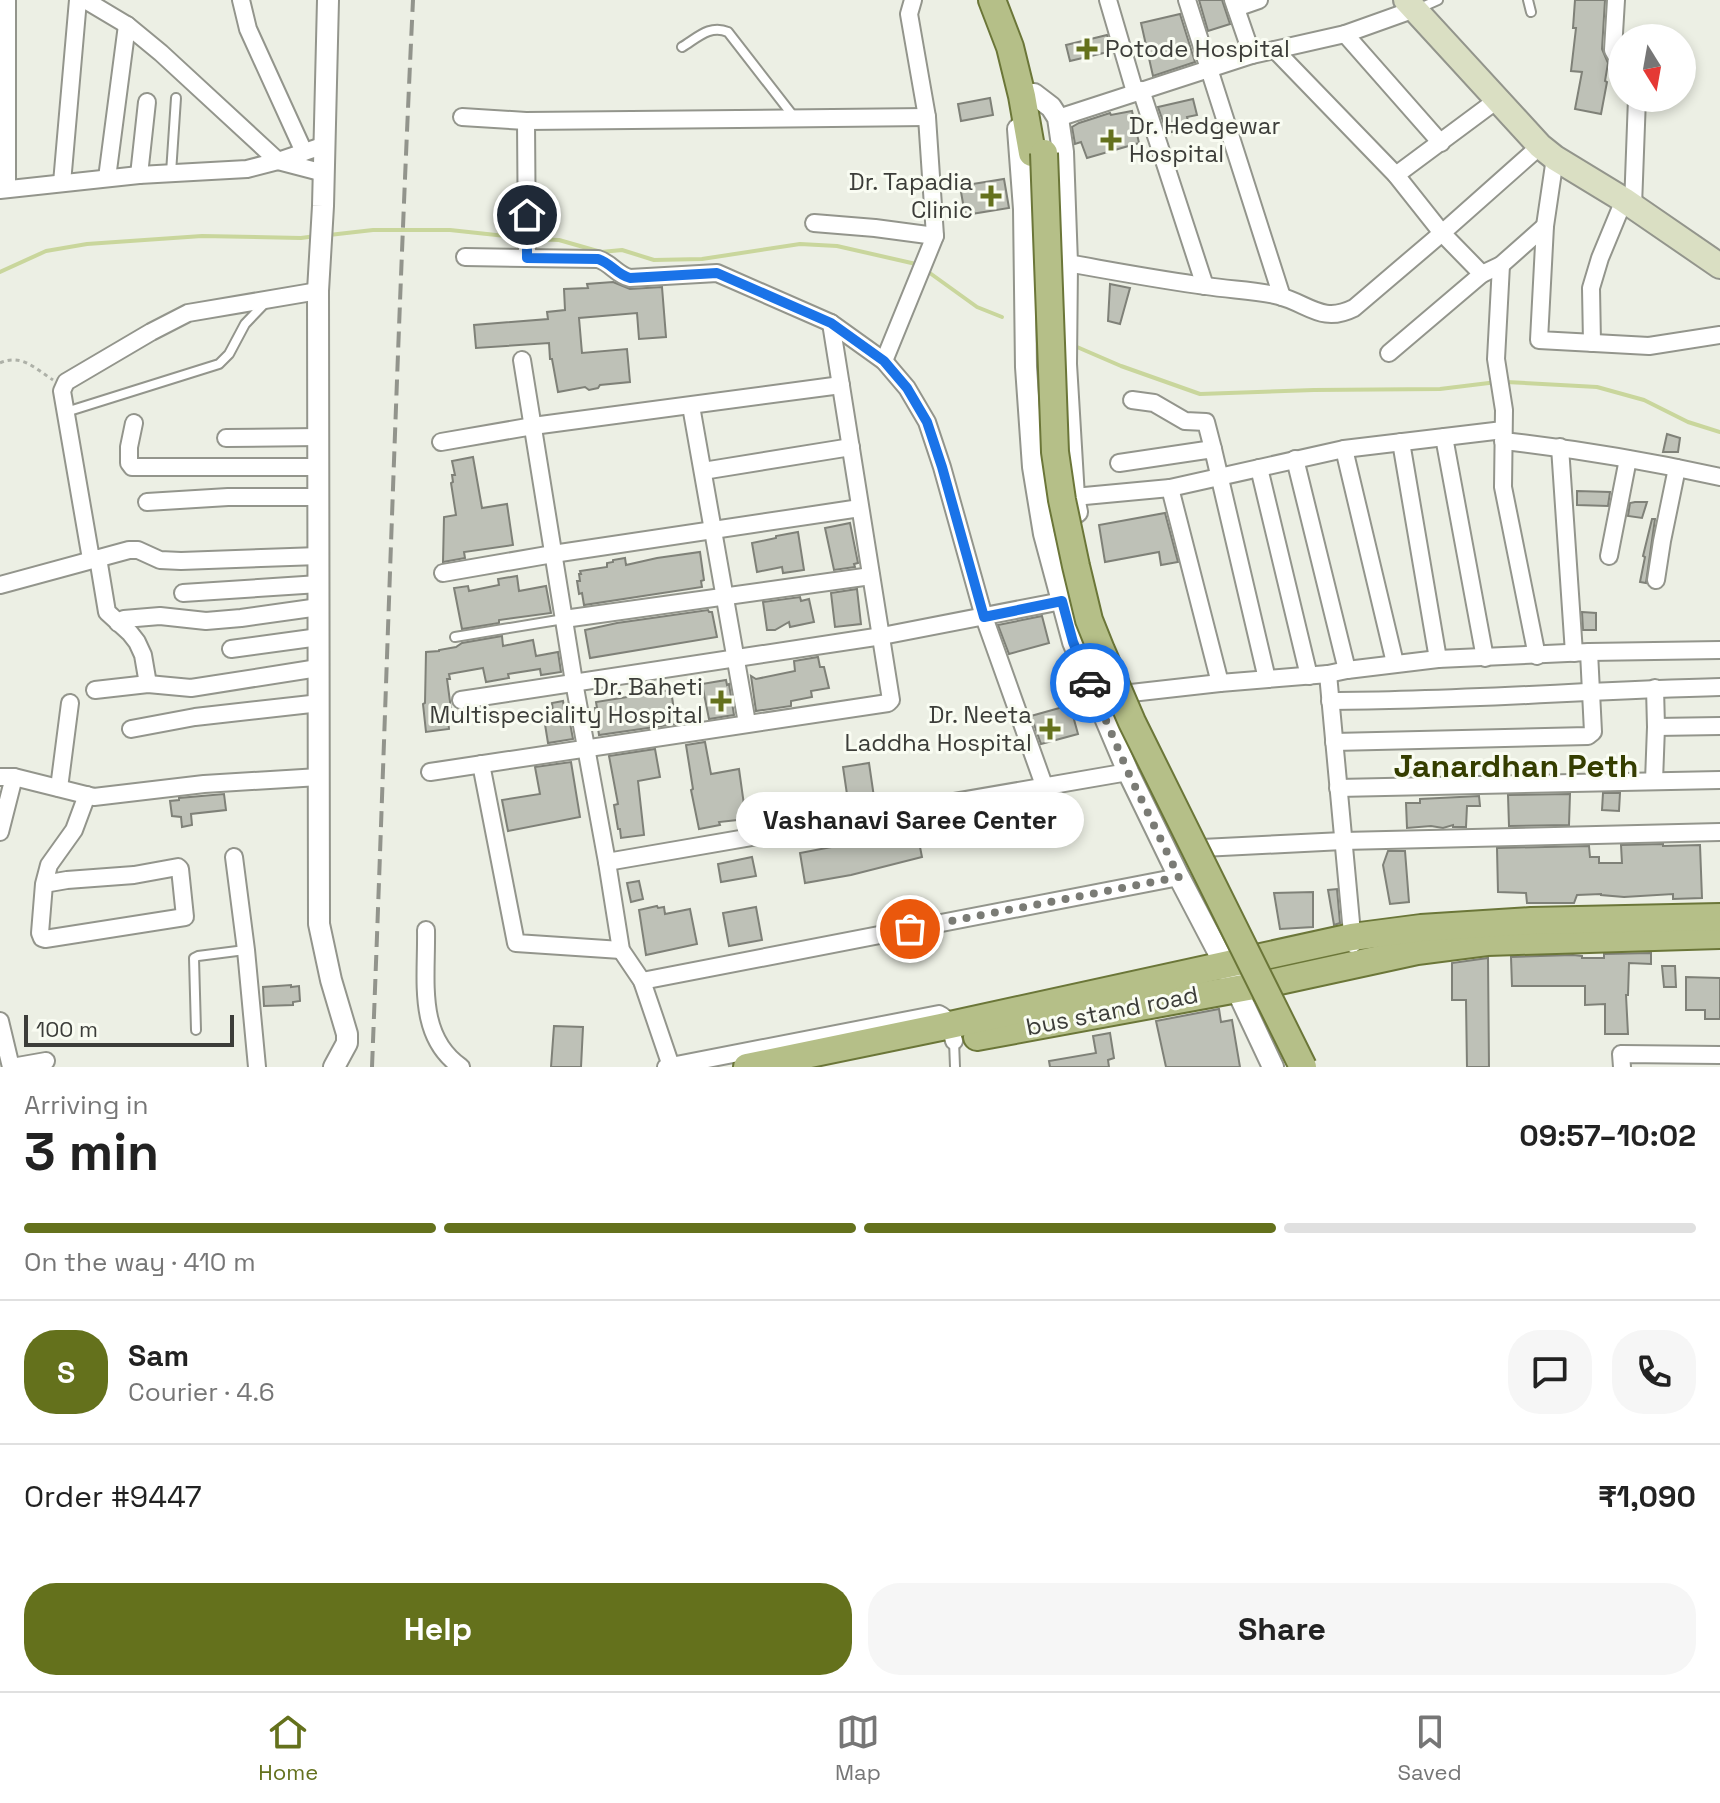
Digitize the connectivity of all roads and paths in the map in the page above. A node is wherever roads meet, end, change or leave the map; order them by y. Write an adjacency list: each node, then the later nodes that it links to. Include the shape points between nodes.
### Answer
1 (7, 0): 48 (street)
2 (78, 0): 47 (street)
3 (85, 0): 19 (street)
4 (241, 0): 38 (street, via 251,37)
5 (328, 0): 37 (street)
6 (913, 0): 32 (street, via 909,14)
7 (992, 0): 26 (main road)
8 (1009, 0): 26 (main road, via 1024,43)
9 (1108, 0): 25 (street)
10 (1187, 0): 24 (street)
11 (1259, 0): 15 (street)
12 (1438, 0): 16 (lane)
13 (1528, 0): 17 (lane)
14 (1616, 0): 18 (street)
15 (1235, 4): 23 (street)
16 (1410, 5): 20 (street); 28 (main road)
17 (1531, 12)
18 (1615, 24)
19 (127, 25): 41 (street); 46 (street)
20 (1345, 34): 22 (street); 36 (street)
21 (682, 47): 33 (lane, via 709,30 728,32)
22 (1275, 50): 23 (street); 45 (street)
23 (1252, 55): 24 (street)
24 (1208, 69): 25 (street); 62 (street)
25 (1138, 91): 34 (street); 60 (street)
26 (1028, 95): 34 (street, via 1051,107); 40 (main road); 114 (street, via 1017,109 1026,367 1033,467)
27 (176, 98): 42 (lane)
28 (1497, 100): 36 (street); 39 (main road)
29 (147, 102): 44 (street)
30 (1636, 112): 49 (street)
31 (462, 117): 35 (street)
32 (927, 117): 33 (street); 53 (street)
33 (794, 118): 35 (street)
34 (1058, 118): 56 (street)
35 (526, 121): 54 (street)
36 (1441, 143): 45 (street)
37 (325, 145): 38 (street); 43 (street)
38 (304, 152): 41 (street)
39 (1547, 152): 49 (main road); 51 (street); 52 (street)
40 (1038, 153): 197 (main road, via 1039,407 1052,524 1066,581 1116,715); 198 (main road, bridge, via 1055,452 1089,620 1132,722)
41 (278, 161): 42 (street, via 247,169); 43 (street)
42 (171, 173): 44 (street)
43 (324, 173): 61 (street)
44 (139, 175): 46 (street)
45 (1396, 175): 52 (street)
46 (107, 178): 47 (street)
47 (62, 183): 48 (street)
48 (3, 190)
49 (1628, 203): 58 (main road); 66 (street, via 1591,288)
50 (814, 223): 53 (street)
51 (1545, 226): 57 (street); 66 (street, via 1539,340)
52 (1442, 233): 59 (street); 62 (street, via 1340,315)
53 (934, 239): 69 (street)
54 (527, 255): 55 (street); 64 (street, via 598,259 630,278 717,273)
55 (465, 257)
56 (1067, 263): 60 (street); 99 (street, via 1066,364)
57 (1501, 265): 59 (street); 78 (street, via 1496,359)
58 (1720, 266)
59 (1482, 274): 67 (street)
60 (1205, 286): 62 (street)
61 (318, 291): 63 (street); 79 (street)
62 (1282, 297)
63 (269, 300): 72 (street, via 188,313); 75 (lane, via 215,366)
64 (831, 323): 69 (street); 71 (street)
65 (1720, 335): 66 (street, via 1649,346)
66 (1592, 343)
67 (1389, 353)
68 (522, 360): 77 (street)
69 (884, 361): 116 (street, via 927,422)
70 (0, 363): 72 (path, via 21,359)
71 (841, 385): 74 (street); 84 (street)
72 (63, 386): 75 (street)
73 (1132, 400): 86 (street, via 1154,403 1185,421 1206,422)
74 (691, 406): 77 (street); 94 (street)
75 (65, 412): 106 (street)
76 (134, 423): 91 (street, via 128,455 132,467)
77 (533, 426): 82 (street); 103 (street)
78 (1503, 436): 80 (street); 85 (street); 125 (street, via 1503,487)
79 (319, 437): 81 (street); 91 (street)
80 (1444, 437): 83 (street); 127 (street)
81 (226, 438)
82 (441, 442)
83 (1401, 442): 87 (street); 128 (street)
84 (851, 447): 94 (street); 101 (street)
85 (1560, 447): 89 (street); 124 (street)
86 (1213, 449): 90 (street); 96 (street)
87 (1344, 449): 88 (street); 129 (street)
88 (1295, 459): 92 (street); 131 (street)
89 (1628, 459): 93 (street); 105 (street)
90 (1119, 463)
91 (319, 467): 98 (street)
92 (1259, 468): 96 (street); 133 (street)
93 (1677, 468): 95 (street); 109 (street)
94 (703, 471): 102 (street)
95 (1720, 477)
96 (1220, 478): 97 (street); 134 (street)
97 (1170, 488): 99 (street); 136 (street)
98 (320, 497): 100 (street); 104 (street)
99 (1074, 497): 142 (street, via 1099,617)
100 (147, 502)
101 (860, 508): 102 (street); 108 (street)
102 (713, 531): 103 (street); 113 (street)
103 (553, 554): 107 (street); 118 (street)
104 (319, 556): 106 (street, via 181,561 160,560 134,549); 110 (street)
105 (1609, 556)
106 (95, 558): 111 (street); 117 (street)
107 (443, 573)
108 (871, 576): 113 (street); 119 (street)
109 (1656, 580)
110 (319, 584): 112 (street); 115 (street)
111 (0, 585)
112 (183, 593)
113 (724, 596): 118 (street); 126 (street)
114 (1062, 601): 116 (street); 155 (street, via 1073,642)
115 (319, 607): 117 (street, via 206,621 160,616); 120 (street)
116 (984, 617): 119 (street); 161 (street)
117 (113, 619): 137 (street, via 137,642)
118 (564, 619): 121 (lane); 135 (street)
119 (882, 636): 126 (street); 147 (street, via 888,703)
120 (319, 637): 122 (street); 130 (street)
121 (455, 637)
122 (231, 649)
123 (1720, 650): 124 (street)
124 (1582, 652): 125 (street); 141 (street)
125 (1537, 656): 127 (street)
126 (735, 658): 135 (street); 147 (street)
127 (1485, 658): 128 (street)
128 (1438, 659): 129 (street)
129 (1395, 663): 131 (street)
130 (318, 668): 137 (street, via 191,688); 146 (street)
131 (1347, 670): 132 (street)
132 (1328, 674): 133 (street); 144 (street)
133 (1309, 676): 134 (street)
134 (1267, 679): 136 (street)
135 (574, 682): 143 (street); 152 (street)
136 (1220, 683): 142 (street)
137 (148, 684): 140 (street)
138 (1720, 687): 139 (street)
139 (1655, 688): 141 (street); 149 (street)
140 (95, 690)
141 (1591, 692): 144 (street); 151 (street, via 1593,732 1588,736)
142 (1131, 693): 167 (street)
143 (461, 700)
144 (1330, 701): 151 (street)
145 (70, 703): 160 (street)
146 (320, 703): 150 (street); 157 (street)
147 (747, 723): 152 (street)
148 (1720, 726): 149 (street)
149 (1656, 727): 159 (street)
150 (131, 729)
151 (1334, 742): 162 (street)
152 (586, 748): 153 (street); 169 (street)
153 (481, 764): 154 (street); 178 (street, via 516,943)
154 (430, 772)
155 (1128, 772): 161 (street); 170 (street)
156 (7, 777): 160 (street); 164 (street)
157 (319, 777): 163 (street); 191 (street, via 319,924 347,1034)
158 (1720, 780): 159 (street)
159 (1654, 781): 162 (street)
160 (59, 788): 163 (street)
161 (1045, 788): 169 (street)
162 (1338, 788): 166 (street)
163 (87, 795): 171 (street)
164 (0, 832)
165 (1720, 832): 166 (street)
166 (1343, 841): 167 (street); 176 (street)
167 (1202, 848): 179 (street)
168 (234, 857): 177 (street)
169 (607, 862): 178 (street)
170 (1179, 877): 181 (street); 182 (street)
171 (44, 884): 171 (street, via 175,867 180,869 186,915 45,939 40,933)
172 (1720, 917): 173 (main road)
173 (1648, 928): 175 (main road); 176 (main road, bus stand road, via 1531,921); 180 (main road, bus stand road, via 1487,942)
174 (426, 930): 192 (street, via 428,1020 442,1050)
175 (1720, 935)
176 (1352, 937): 179 (main road, bus stand road); 180 (street)
177 (246, 950): 185 (lane, via 194,958); 190 (street)
178 (621, 950): 182 (street)
179 (1257, 957): 181 (main road, bus stand road); 183 (street)
180 (1357, 964): 183 (main road, bus stand road)
181 (1230, 977): 183 (main road, bus stand road); 186 (main road, bus stand road); 196 (street)
182 (642, 981): 193 (street)
183 (1270, 983): 198 (street)
184 (0, 1021): 189 (street)
185 (196, 1030)
186 (949, 1040): 193 (street, via 939,1014); 194 (main road); 195 (main road)
187 (1720, 1055): 199 (street, via 1621,1054)
188 (46, 1061): 189 (street)
189 (11, 1067)
190 (257, 1067)
191 (334, 1067)
192 (461, 1067)
193 (668, 1067)
194 (747, 1067)
195 (825, 1067)
196 (1273, 1067)
197 (1286, 1067)
198 (1306, 1067)
199 (1622, 1067)

